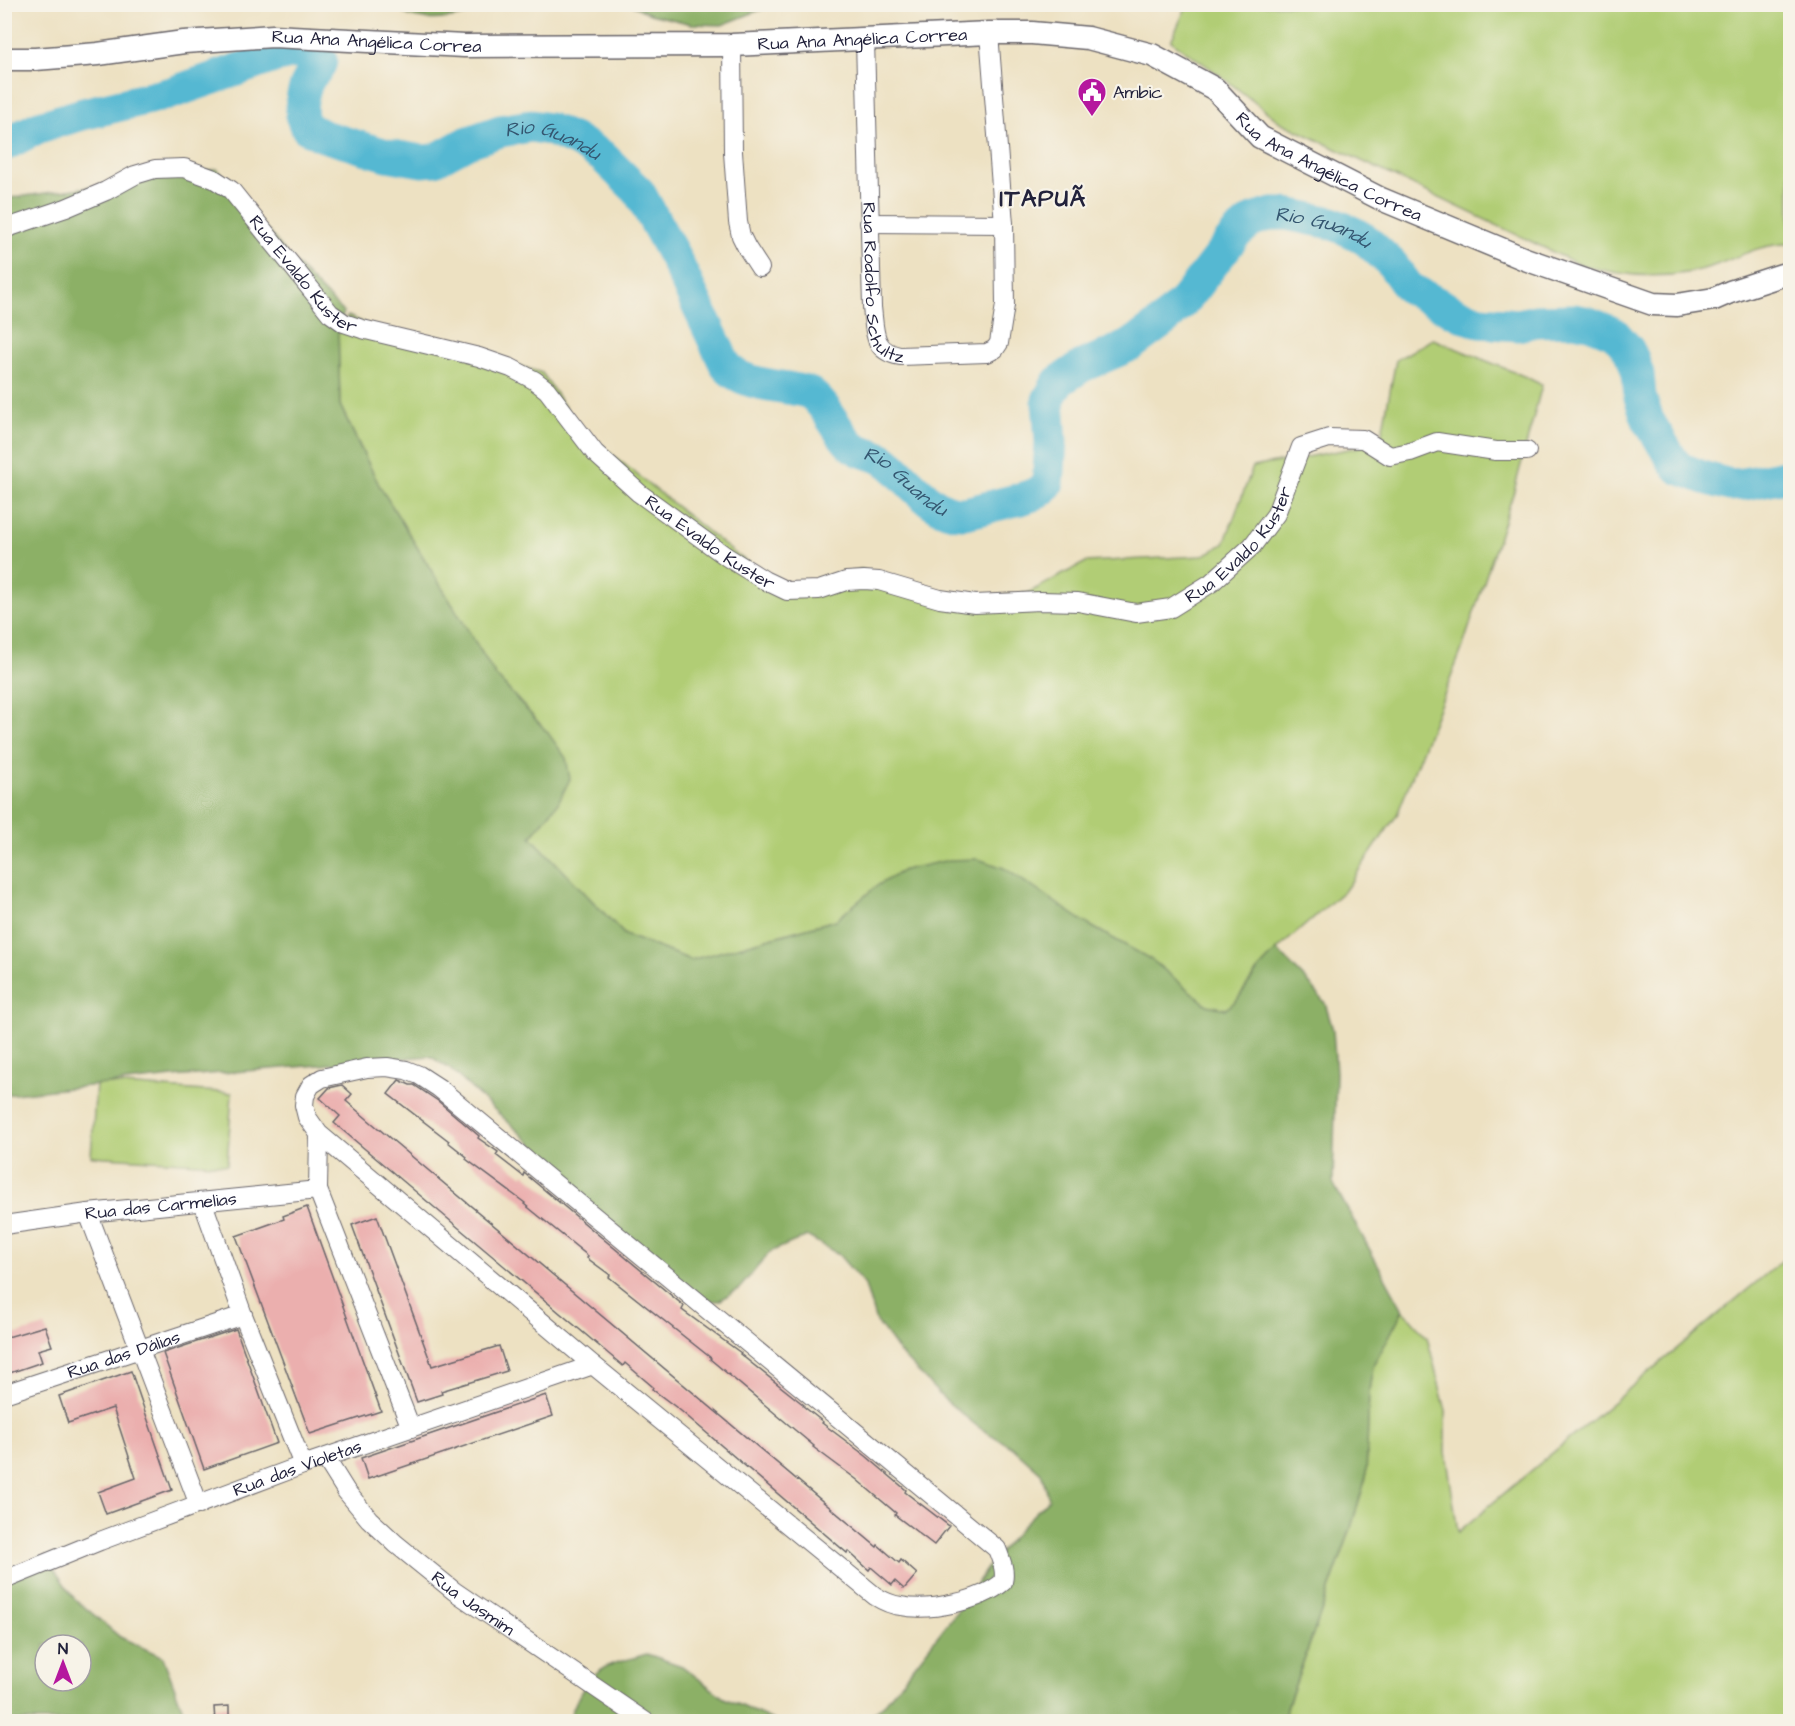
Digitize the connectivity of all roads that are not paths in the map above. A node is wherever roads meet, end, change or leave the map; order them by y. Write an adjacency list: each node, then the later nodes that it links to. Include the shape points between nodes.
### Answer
1 (989, 33): 2 (street, Rua Ana Angélica Correa); 6 (street, Rua Rodolfo Schultz); 9 (street, Rua Ana Angélica Correa, via 1088,38 1152,55 1215,89 1260,137 1381,199 1525,259 1653,304 1696,303)
2 (865, 40): 3 (street, Rua Ana Angélica Correa); 5 (street, Rua Rodolfo Schultz)
3 (732, 45): 4 (street, Rua Ana Angélica Correa, via 464,46 273,36 184,42 98,54); 8 (street, via 738,222 741,236)
4 (4, 59)
5 (869, 223): 6 (street); 6 (street, Rua Rodolfo Schultz, via 875,334 883,350 900,356 987,353 995,349 1002,334 1005,305)
6 (1004, 224)
7 (4, 229): 10 (street, Rua Evaldo Kuster, via 66,208 155,169 184,168 214,178 231,190 330,313 362,329 479,357 534,380 547,390 595,453 639,493 727,557 787,591 819,590 864,580 975,604 1040,600 1137,612 1171,608 1211,583 1252,546 1276,514 1301,447 1329,438 1363,439 1390,456 1437,442)
8 (760, 268)
9 (1791, 274)
10 (1527, 452)
11 (319, 1134): 12 (street); 18 (street); 18 (street, via 304,1105 311,1085 322,1078 387,1067 406,1070 433,1084 997,1549 1003,1582 974,1597 946,1605 921,1608 887,1603)
12 (318, 1190): 13 (street, Rua das Carmelias); 20 (street)
13 (203, 1203): 14 (street, Rua das Carmelias); 16 (street)
14 (88, 1214): 15 (street, Rua das Carmelias); 17 (street)
15 (4, 1225)
16 (243, 1315): 17 (street, Rua das Dálias); 22 (street)
17 (140, 1350): 19 (street, Rua das Dálias); 23 (street)
18 (593, 1365): 20 (street, Rua das Violetas)
19 (4, 1394)
20 (411, 1428): 21 (street, Rua das Violetas)
21 (326, 1459): 22 (street, Rua das Violetas); 25 (street, Rua Jasmim, via 369,1519 396,1544 454,1591)
22 (303, 1465): 23 (street, Rua das Violetas)
23 (199, 1505): 24 (street, Rua das Violetas)
24 (4, 1580)
25 (646, 1722)

